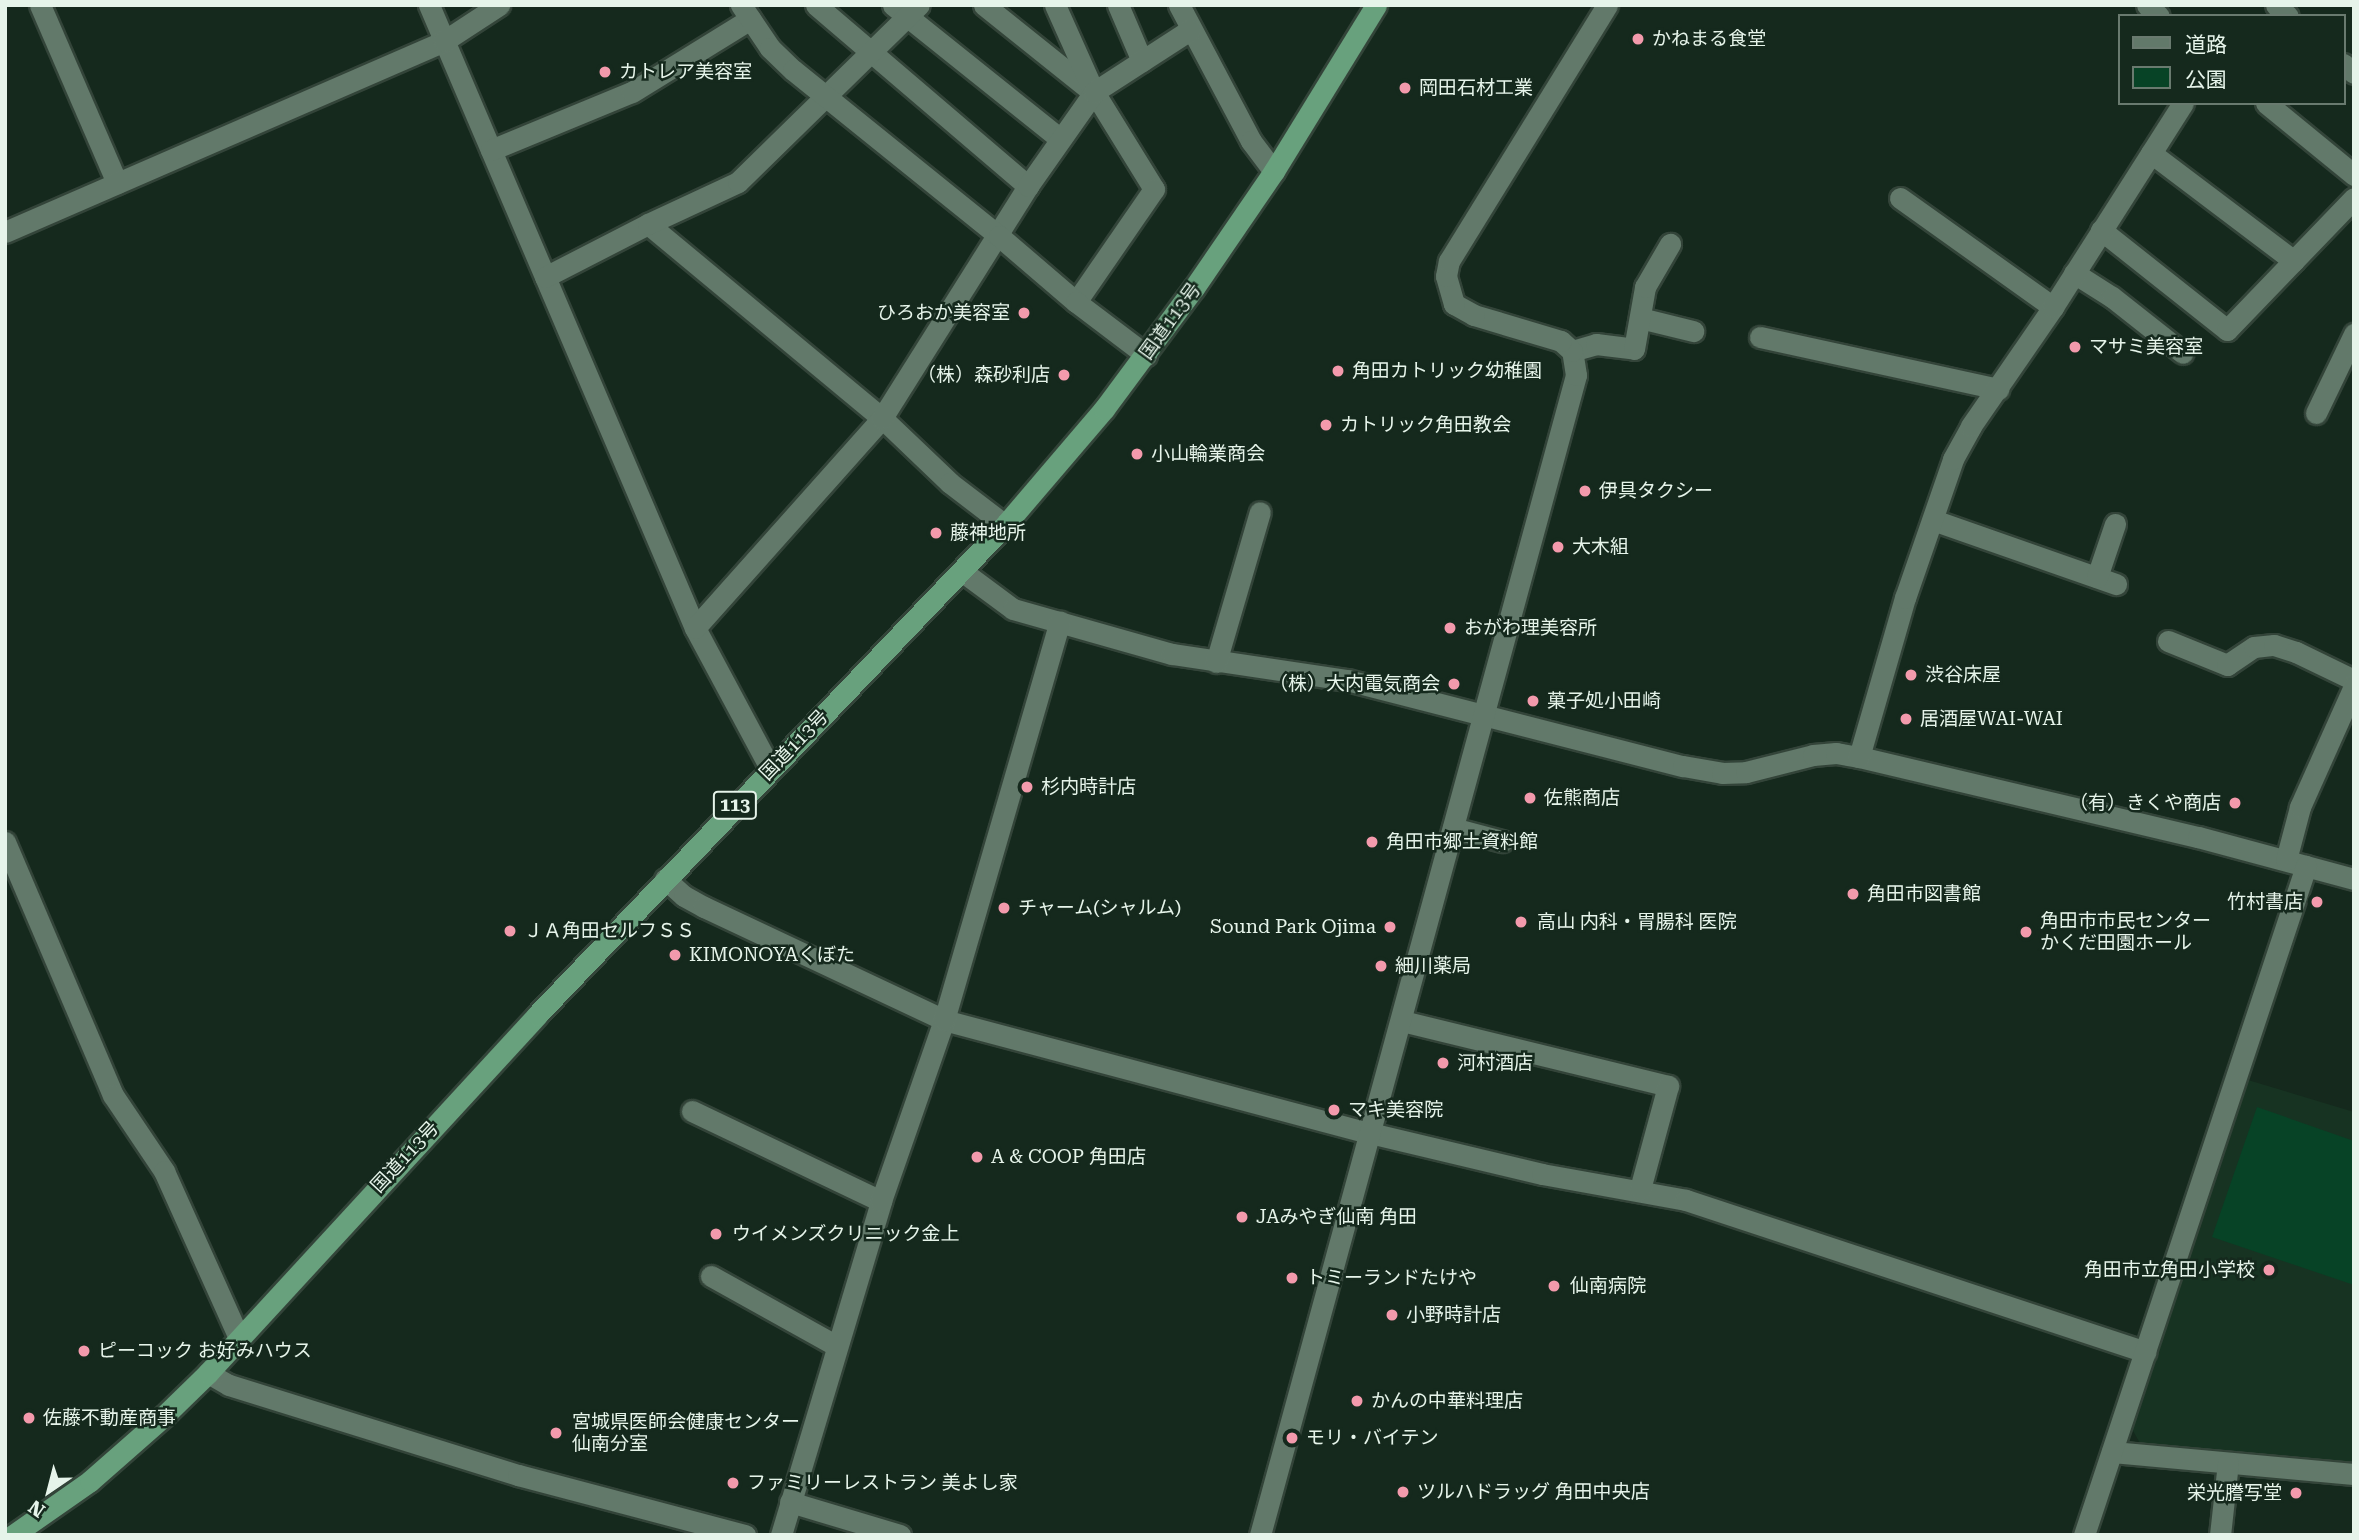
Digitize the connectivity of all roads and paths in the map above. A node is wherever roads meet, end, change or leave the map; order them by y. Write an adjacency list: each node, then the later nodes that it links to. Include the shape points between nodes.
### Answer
1 (40, 5): 26 (street)
2 (429, 5): 14 (street)
3 (499, 5): 14 (street)
4 (816, 5): 15 (street)
5 (984, 5): 17 (street)
6 (1055, 5): 17 (street)
7 (1118, 5): 16 (street)
8 (1179, 5): 13 (street)
9 (1377, 5): 24 (highway, 国道113号 / 113)
10 (1607, 5): 44 (street, via 1449,261 1446,276 1454,304 1474,315 1561,341)
11 (906, 9): 15 (street); 21 (street)
12 (745, 12): 18 (street, via 770,48); 22 (street, via 632,92)
13 (1189, 30): 16 (street); 24 (street, via 1251,141)
14 (444, 41): 22 (street); 26 (street)
15 (869, 53): 18 (street); 27 (street)
16 (1142, 61): 17 (street)
17 (1094, 92): 21 (street); 38 (street, via 1154,190)
18 (824, 96): 30 (street, via 738,182); 33 (street)
19 (2182, 105): 23 (street)
20 (2268, 105): 25 (street)
21 (1060, 139): 27 (street)
22 (491, 150): 37 (street)
23 (2151, 153): 31 (street); 35 (street)
24 (1274, 171): 46 (highway, 国道113号 / 113)
25 (2354, 175)
26 (117, 183): 32 (street)
27 (1028, 186): 33 (street)
28 (1900, 198): 39 (street)
29 (2354, 198): 35 (street)
30 (648, 224): 37 (street); 49 (street)
31 (2101, 230): 35 (street, via 2227,330); 36 (street)
32 (5, 232)
33 (999, 236): 38 (street); 49 (street)
34 (1670, 244): 40 (street, via 1645,288)
35 (2294, 261)
36 (2074, 273): 39 (street); 45 (street)
37 (545, 277): 56 (street)
38 (1076, 302): 46 (street)
39 (2053, 307): 47 (street)
40 (1640, 318): 41 (street); 44 (street, via 1634,349 1596,344)
41 (1693, 331)
42 (2354, 334): 48 (street)
43 (1760, 337): 47 (street)
44 (1572, 351): 61 (street, via 1576,375)
45 (2183, 354)
46 (1146, 355): 53 (highway, 国道113号 / 113)
47 (1998, 389): 51 (street, via 1953,459)
48 (2316, 413)
49 (881, 418): 53 (street, via 950,484); 56 (street)
50 (1260, 512): 58 (street)
51 (1933, 520): 52 (street, via 2107,580); 62 (street)
52 (2115, 524)
53 (1005, 525): 54 (highway, 国道113号 / 113)
54 (963, 572): 55 (street, via 1013,609); 63 (highway, 国道113号 / 113)
55 (1060, 622): 58 (street); 70 (street)
56 (695, 628): 63 (street)
57 (2168, 641): 59 (street, via 2227,665 2254,647 2274,645)
58 (1216, 662): 61 (street, via 1347,680)
59 (2354, 680)
60 (2354, 686): 67 (street, via 2300,807)
61 (1485, 716): 62 (street, via 1722,773 1813,755); 64 (street)
62 (1858, 757): 67 (street)
63 (770, 768): 69 (highway, 国道113号 / 113)
64 (1453, 828): 65 (street); 71 (street)
65 (1502, 841)
66 (5, 842): 77 (street, via 113,1095 164,1171)
67 (2296, 863): 68 (street); 79 (street)
68 (2354, 878)
69 (665, 879): 70 (street, via 704,907); 77 (highway, 国道113号 / 113)
70 (944, 1020): 73 (street); 75 (street)
71 (1402, 1021): 73 (street); 74 (street, via 1668,1086)
72 (692, 1111): 75 (street)
73 (1370, 1133): 74 (street, via 1542,1174); 89 (street)
74 (1640, 1189): 79 (street, via 1699,1204)
75 (881, 1201): 78 (street)
76 (710, 1276): 78 (street)
77 (239, 1338): 80 (highway, 国道113号 / 113)
78 (836, 1346): 84 (street)
79 (2145, 1352): 81 (street)
80 (208, 1373): 85 (highway, 国道113号 / 113, via 90,1481); 86 (street, via 229,1385 517,1475)
81 (2112, 1452): 82 (street); 90 (street)
82 (2228, 1463): 83 (street); 91 (street)
83 (2354, 1474)
84 (790, 1502): 87 (street); 88 (street)
85 (13, 1535)
86 (745, 1535)
87 (781, 1535)
88 (900, 1535)
89 (1260, 1535)
90 (2084, 1535)
91 (2220, 1535)

